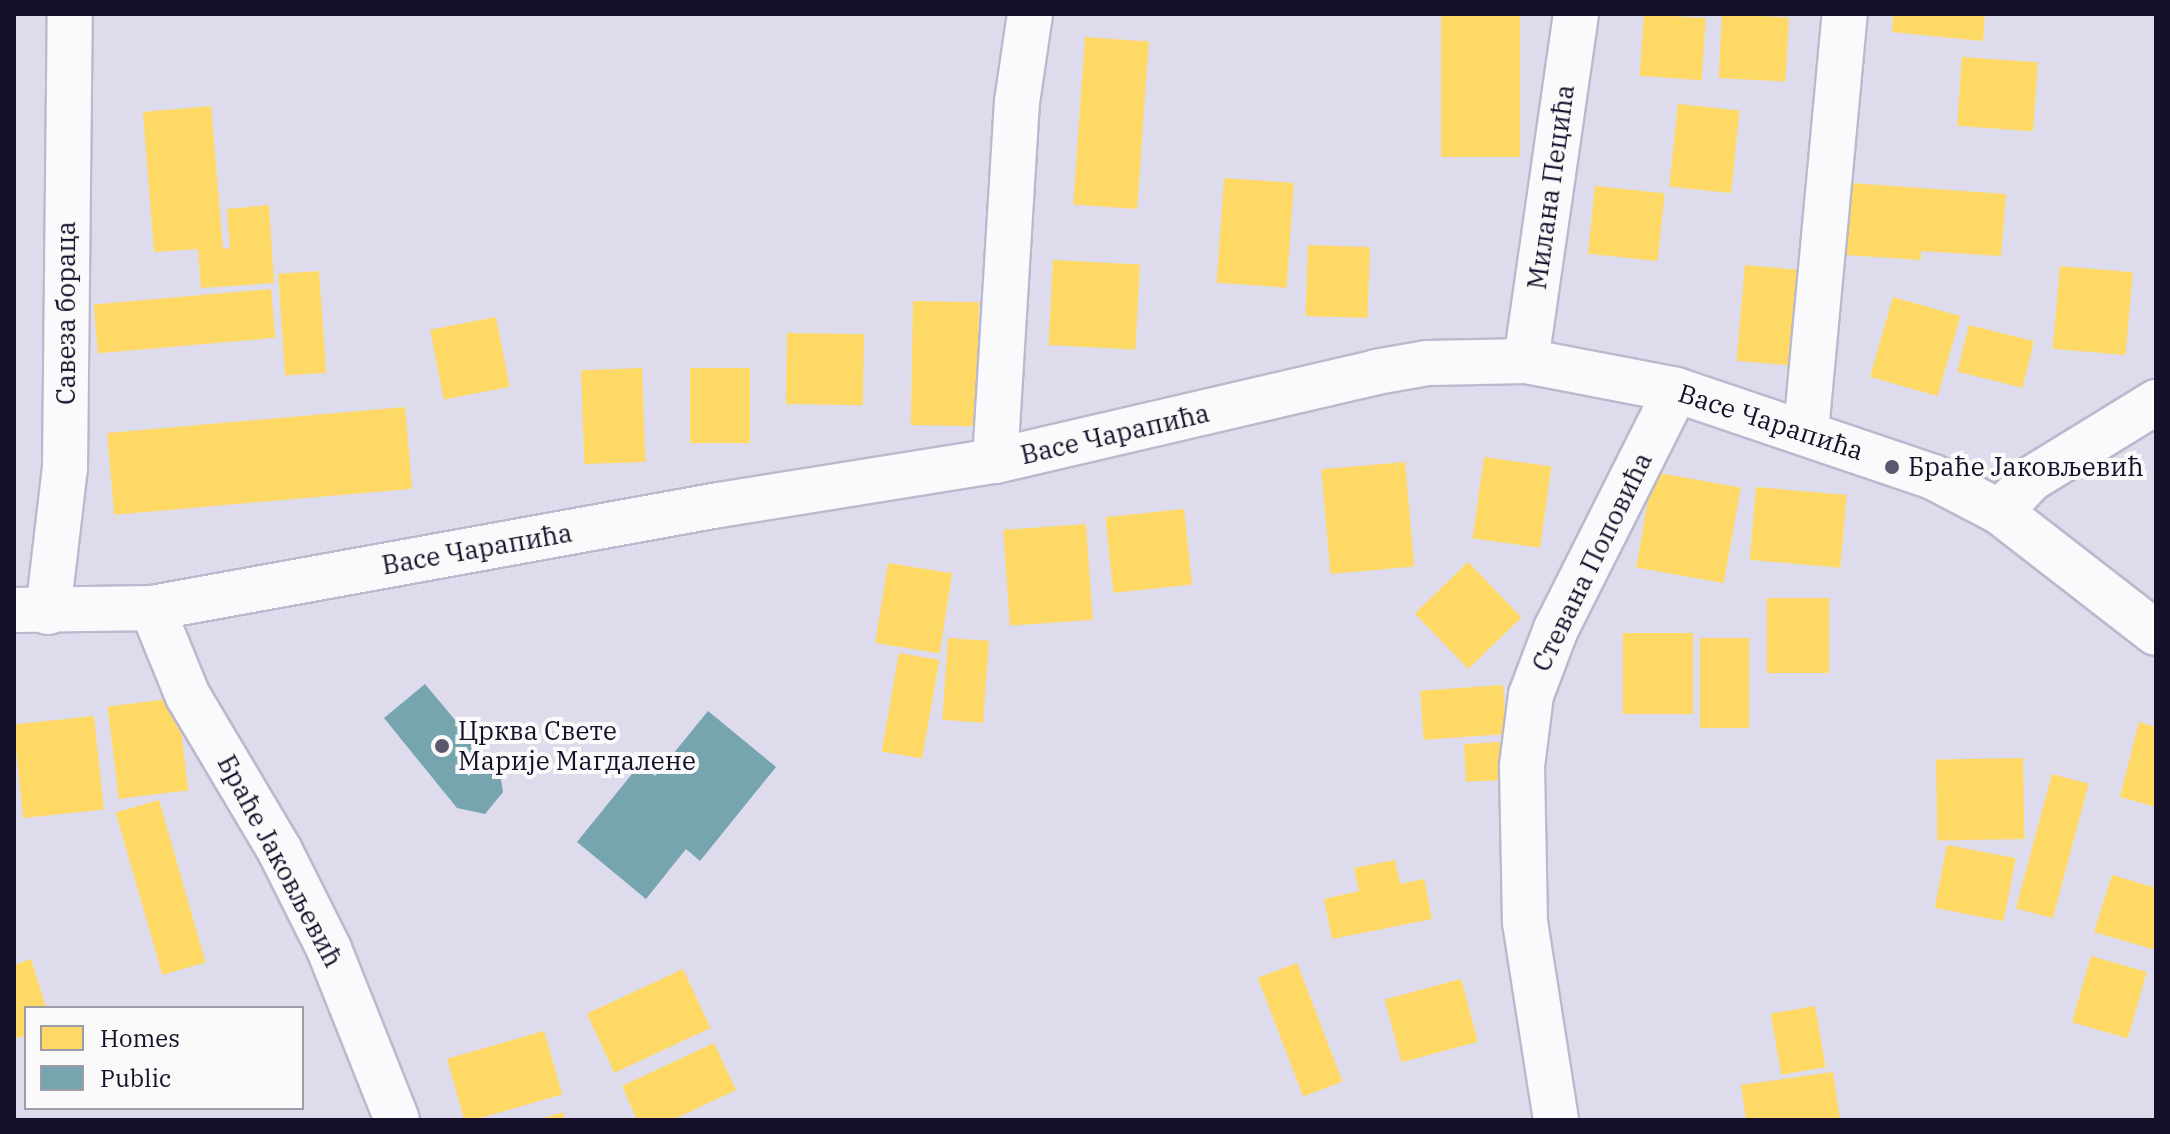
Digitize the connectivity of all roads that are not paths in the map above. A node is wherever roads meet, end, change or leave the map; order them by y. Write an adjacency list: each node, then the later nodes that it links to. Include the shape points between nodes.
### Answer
1 (70, 14): 12 (street, Савеза бораца, via 65,468)
2 (1030, 14): 9 (street, via 1017,102)
3 (1576, 14): 5 (street, Милана Пецића)
4 (1845, 14): 8 (street)
5 (1526, 361): 6 (street, Васе Чарапића); 9 (street, Васе Чарапића, via 1427,363 1376,372)
6 (1676, 390): 8 (street, Васе Чарапића); 15 (street, Стевана Поповића, via 1556,629 1531,695 1522,766 1525,923)
7 (2156, 402): 10 (street, via 2031,479)
8 (1806, 431): 10 (street, Васе Чарапића, via 1933,477)
9 (995, 461): 11 (street, Васе Чарапића, via 719,505)
10 (2000, 512): 13 (street, Васе Чарапића)
11 (152, 608): 12 (street, Васе Чарапића); 14 (street, Браће Јаковљевић, via 188,696 280,851 329,949)
12 (31, 611)
13 (2156, 633)
14 (397, 1120)
15 (1556, 1120)

